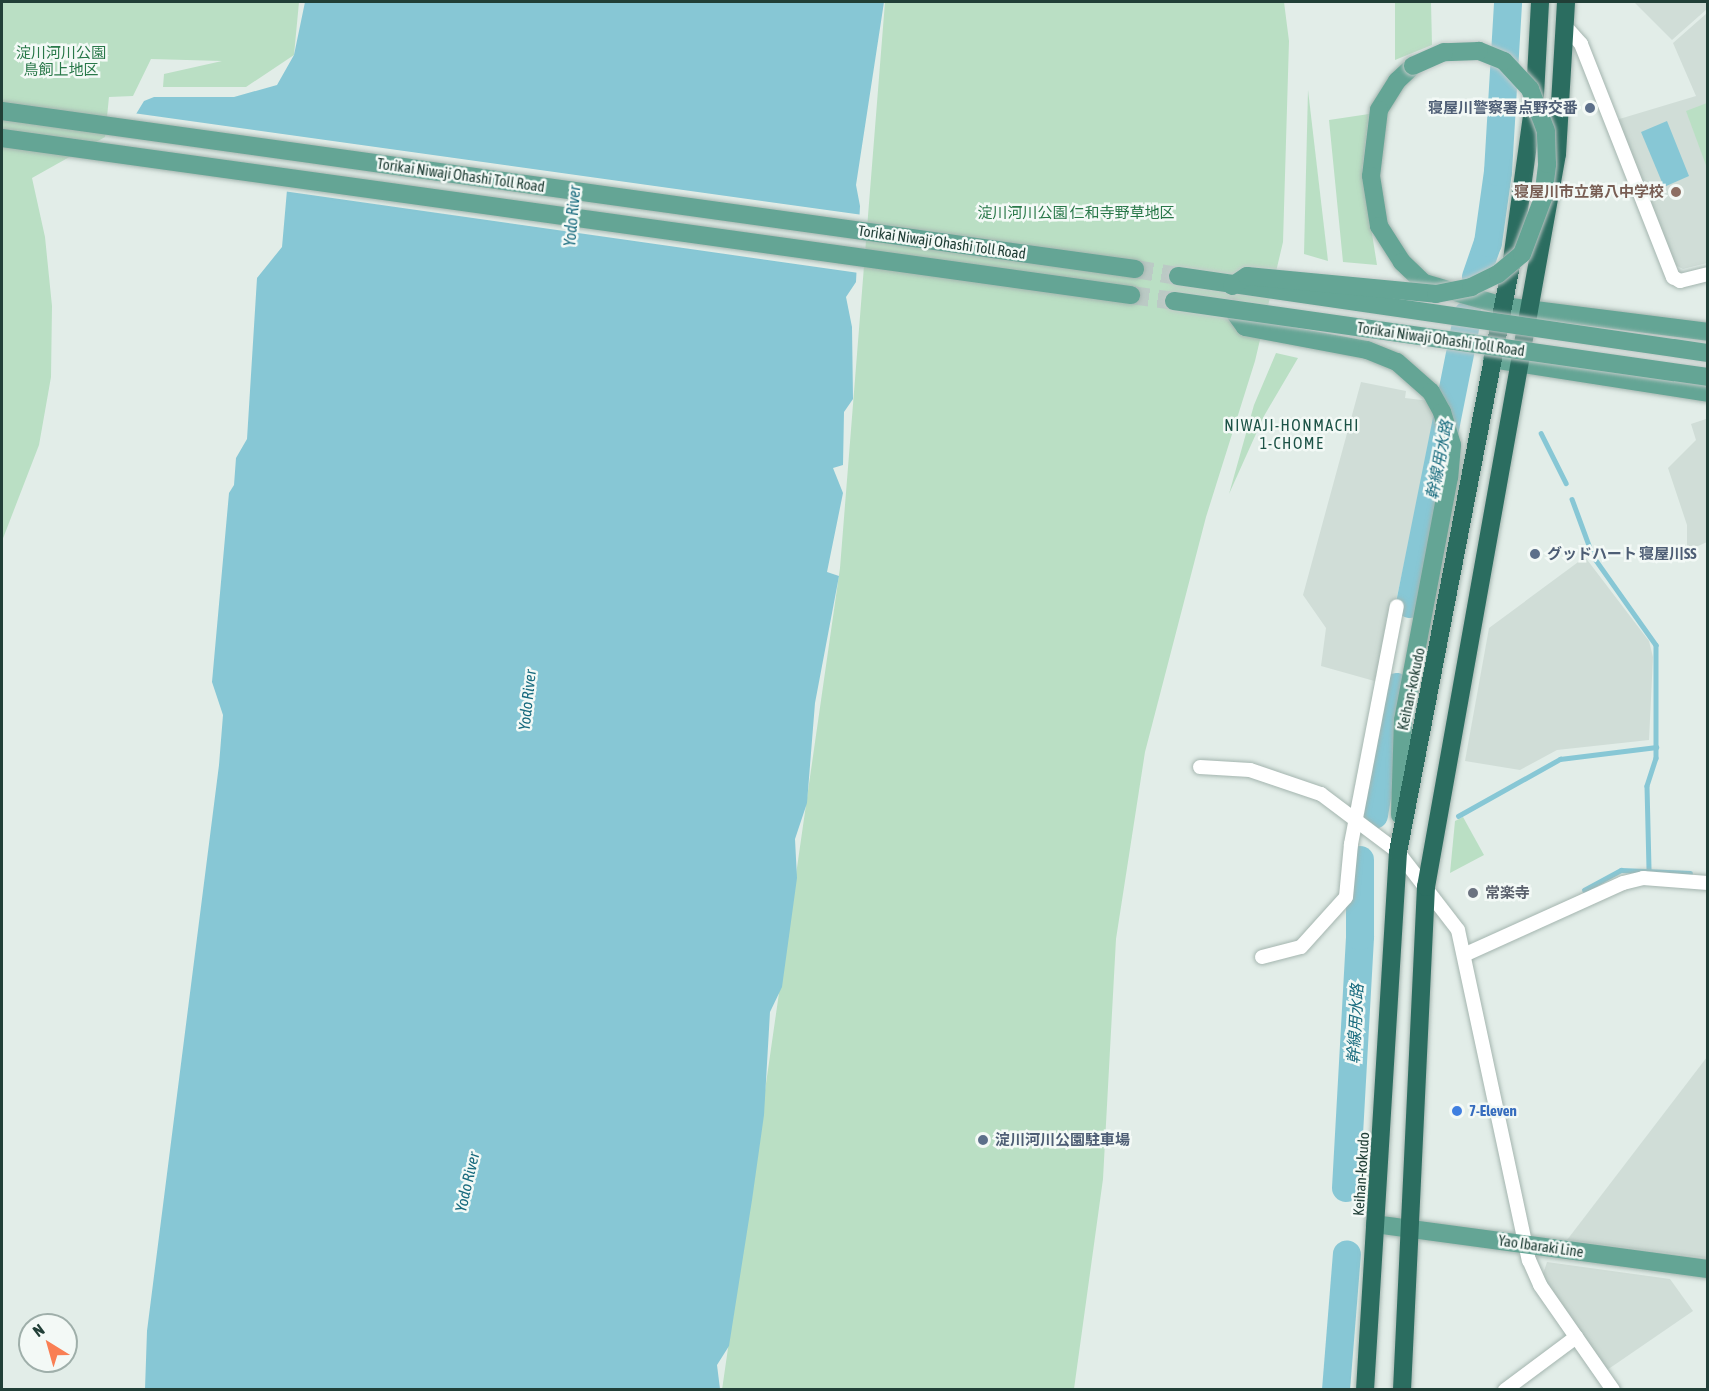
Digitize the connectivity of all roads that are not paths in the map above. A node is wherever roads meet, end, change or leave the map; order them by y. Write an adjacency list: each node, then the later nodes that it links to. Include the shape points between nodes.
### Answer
1 (1540, 2): 12 (highway, Keihan-kokudo, via 1526,176)
2 (1566, 2): 3 (highway)
3 (1565, 26): 7 (street, via 1581,44 1673,277 1680,281); 14 (highway, via 1557,154)
4 (2, 111): 6 (main road, Torikai Niwaji Ohashi Toll Road)
5 (2, 138): 10 (main road, Torikai Niwaji Ohashi Toll Road)
6 (1135, 269)
7 (1707, 274)
8 (1178, 276): 9 (main road, Torikai Niwaji Ohashi Toll Road, bridge)
9 (1232, 286): 12 (main road, bridge, via 1247,276 1436,294 1489,279 1522,254 1543,198 1546,131 1530,89 1504,61 1479,51 1444,52 1413,66 1397,81 1380,110 1371,176 1379,225 1402,262 1424,283); 16 (main road, Torikai Niwaji Ohashi Toll Road, bridge)
10 (1131, 295)
11 (1174, 301): 13 (main road, Torikai Niwaji Ohashi Toll Road, bridge)
12 (1503, 306): 14 (main road); 17 (highway, Keihan-kokudo)
13 (1232, 309): 19 (main road, Torikai Niwaji Ohashi Toll Road, bridge); 23 (main road, via 1245,327 1367,350 1414,375 1442,412 1452,445 1449,477)
14 (1530, 310): 15 (main road); 18 (highway)
15 (1707, 332)
16 (1707, 353)
17 (1492, 359): 18 (main road); 26 (highway, Keihan-kokudo)
18 (1522, 364): 20 (main road); 28 (highway)
19 (1707, 377)
20 (1707, 393)
21 (1397, 606): 22 (street)
22 (1391, 648): 23 (street); 25 (street)
23 (1415, 651): 26 (main road, via 1403,720)
24 (1200, 767): 25 (street, via 1250,770 1287,780)
25 (1357, 817): 26 (street); 30 (street, via 1346,897 1301,947)
26 (1398, 852): 28 (street); 31 (highway, Keihan-kokudo)
27 (1707, 883): 29 (street, via 1643,878 1623,883)
28 (1426, 887): 29 (street, via 1458,930); 32 (highway)
29 (1466, 954): 33 (street)
30 (1262, 957)
31 (1375, 1224): 32 (main road, Yao Ibaraki Line); 36 (highway, Keihan-kokudo)
32 (1408, 1227): 33 (main road, Yao Ibaraki Line); 37 (highway)
33 (1526, 1243): 34 (main road, Yao Ibaraki Line); 35 (street, via 1540,1285)
34 (1707, 1269)
35 (1576, 1337): 38 (street); 39 (street)
36 (1365, 1389)
37 (1402, 1389)
38 (1505, 1389)
39 (1613, 1389)

